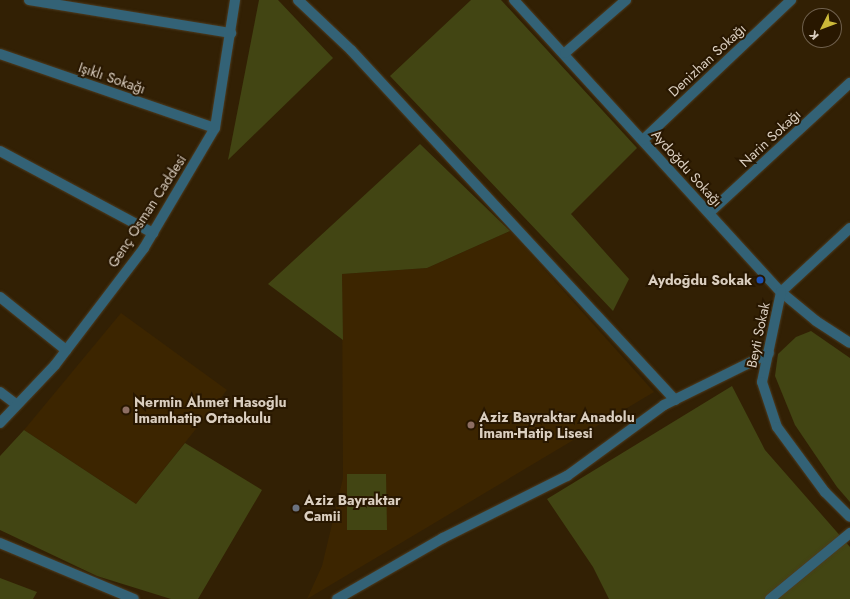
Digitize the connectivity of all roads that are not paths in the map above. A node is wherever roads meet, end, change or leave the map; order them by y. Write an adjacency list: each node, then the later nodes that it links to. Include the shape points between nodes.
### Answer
1 (29, 0): 7 (street)
2 (235, 0): 7 (street, Genç Osman Caddesi)
3 (298, 0): 23 (street, via 351,50)
4 (514, 0): 8 (street, Aydoğdu Sokağı)
5 (626, 0): 8 (street)
6 (791, 0): 12 (street, Denizhan Sokağı)
7 (231, 33): 11 (street, Genç Osman Caddesi)
8 (565, 53): 12 (street, Aydoğdu Sokağı, via 622,120)
9 (0, 54): 11 (street, Işıklı Sokağı)
10 (850, 83): 14 (street, Narin Sokağı)
11 (215, 128): 16 (street, Genç Osman Caddesi)
12 (643, 140): 14 (street, Aydoğdu Sokağı)
13 (0, 151): 16 (street)
14 (709, 213): 17 (street, Aydoğdu Sokağı)
15 (850, 228): 17 (street, Beyti Sokak)
16 (153, 233): 20 (street, Genç Osman Caddesi)
17 (781, 292): 19 (street, Aydoğdu Sokağı, via 816,321); 21 (street, Beyti Sokak)
18 (0, 297): 20 (street)
19 (850, 343)
20 (66, 350): 24 (street, Genç Osman Caddesi)
21 (769, 354): 23 (street); 26 (street, Beyti Sokak, via 762,382 777,427 825,492)
22 (0, 392): 24 (street)
23 (675, 400): 30 (street, via 568,476 443,538)
24 (17, 405): 25 (street, Genç Osman Caddesi)
25 (0, 423)
26 (850, 517)
27 (850, 533): 31 (street)
28 (0, 543): 29 (street)
29 (134, 599)
30 (337, 599)
31 (770, 599)

